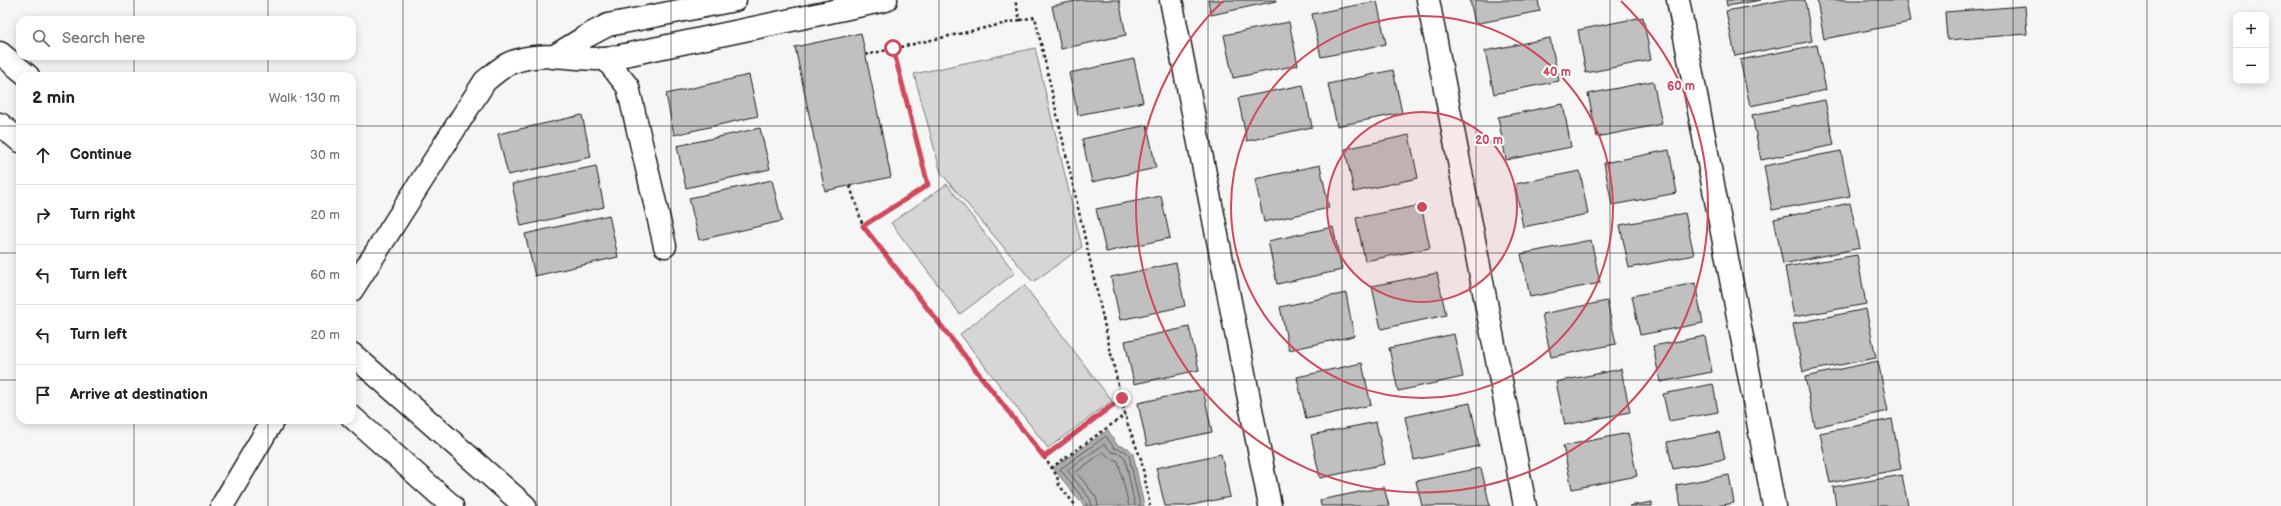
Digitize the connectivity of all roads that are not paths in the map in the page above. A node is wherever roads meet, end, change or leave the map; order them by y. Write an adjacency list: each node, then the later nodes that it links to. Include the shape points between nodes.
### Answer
1 (735, 0): 7 (street, via 608,25)
2 (886, 0): 8 (street)
3 (1171, 0): 20 (street)
4 (1428, 0): 21 (street)
5 (1678, 0): 22 (street)
6 (0, 53): 9 (street)
7 (553, 56): 8 (street, via 583,60); 13 (street, via 532,56 510,63 485,81)
8 (606, 59): 12 (street, via 628,87)
9 (23, 72)
10 (0, 124): 11 (street)
11 (16, 138)
12 (665, 246)
13 (356, 284)
14 (356, 358): 19 (street)
15 (356, 421): 18 (street)
16 (271, 424): 17 (street)
17 (222, 506)
18 (452, 506)
19 (525, 506)
20 (1270, 506)
21 (1526, 506)
22 (1774, 506)

